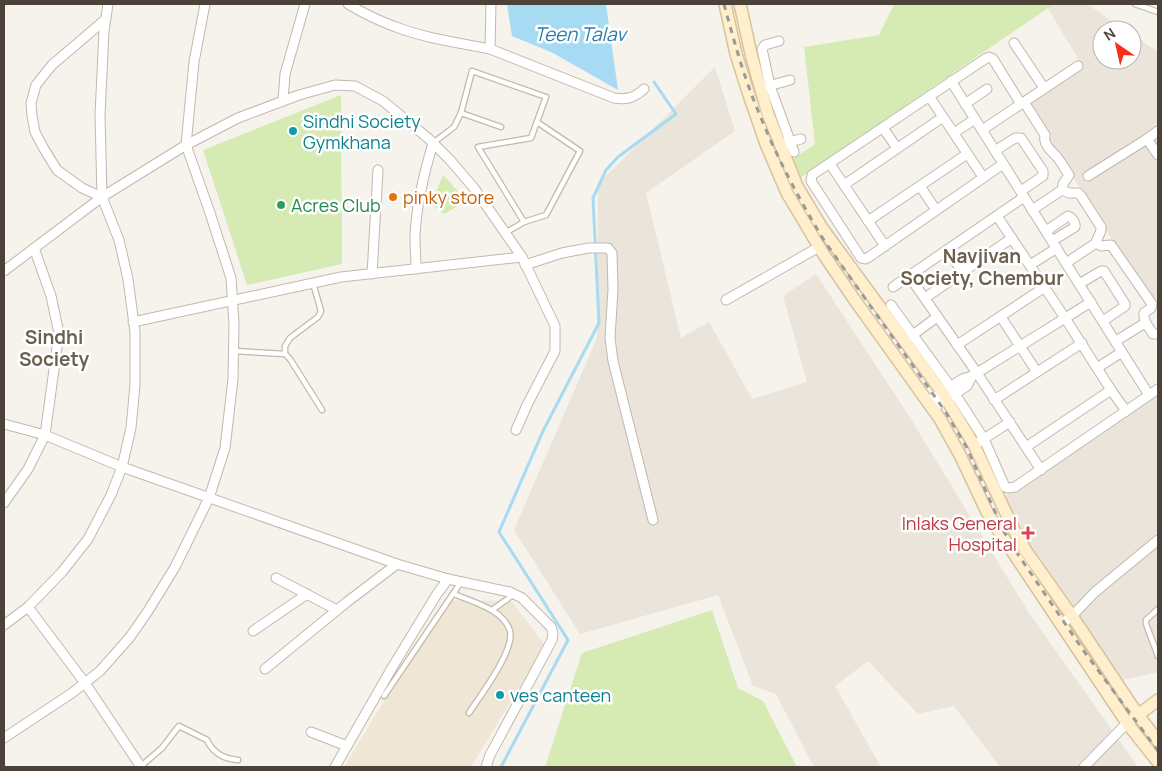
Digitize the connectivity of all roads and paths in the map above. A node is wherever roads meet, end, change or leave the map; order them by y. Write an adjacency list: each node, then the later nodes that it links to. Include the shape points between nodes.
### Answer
1 (108, 4): 10 (street)
2 (205, 4): 42 (street, via 194,62)
3 (305, 4): 25 (street, via 284,74)
4 (348, 4): 13 (street, via 397,28)
5 (491, 4): 13 (street)
6 (725, 4): 15 (main road)
7 (740, 4): 14 (main road)
8 (1135, 4): 9 (lane)
9 (1158, 12)
10 (106, 19): 61 (street, via 100,115); 61 (street, via 52,65 36,85 31,102 36,132 57,170 82,188)
11 (779, 41): 19 (street, via 765,44 762,49)
12 (1014, 44): 20 (street)
13 (490, 49): 21 (street, via 614,98 630,99)
14 (750, 50): 15 (main road); 19 (main road)
15 (736, 54): 23 (main road)
16 (1078, 66): 20 (street)
17 (790, 80): 19 (street)
18 (951, 81): 24 (street); 26 (street, via 985,58 993,59); 27 (street)
19 (766, 87): 23 (street); 39 (main road, via 768,114)
20 (1044, 88): 26 (street)
21 (644, 89)
22 (987, 89): 27 (street)
23 (748, 92): 41 (main road)
24 (930, 96): 29 (street); 33 (street)
25 (283, 101): 40 (street, via 334,85 355,86 383,100); 42 (street, via 238,118)
26 (1022, 103): 34 (street); 43 (street, via 1045,135)
27 (965, 104): 30 (street)
28 (461, 113): 31 (lane, via 472,71 546,98); 32 (lane); 40 (lane, via 454,127)
29 (943, 117): 36 (street); 44 (street)
30 (975, 119): 34 (street); 36 (street)
31 (537, 122): 67 (lane, via 580,151 546,215); 67 (lane, via 531,138 478,147)
32 (501, 127)
33 (883, 128): 44 (street); 50 (street)
34 (982, 130): 45 (street)
35 (1158, 131): 38 (street)
36 (954, 133): 47 (street)
37 (801, 139): 39 (street)
38 (1147, 139): 48 (street); 54 (street)
39 (783, 142): 41 (main road); 46 (street); 53 (main road)
40 (433, 143): 70 (street, via 474,188); 81 (street, via 417,217)
41 (766, 144): 56 (main road)
42 (186, 145): 61 (street); 93 (street, via 231,278)
43 (1047, 146): 49 (street); 59 (street, via 1069,175)
44 (897, 148): 57 (street)
45 (995, 151): 49 (street, via 1015,138 1021,138); 51 (street)
46 (794, 152)
47 (967, 154): 55 (street); 58 (street)
48 (1158, 155)
49 (1033, 156): 60 (street, via 1044,174)
50 (830, 164): 57 (street); 65 (street, via 812,175 811,181)
51 (1003, 164): 55 (street); 60 (street)
52 (378, 170): 84 (street)
53 (791, 172): 56 (main road); 68 (main road)
54 (1088, 176)
55 (983, 177): 62 (street)
56 (780, 178): 74 (main road)
57 (844, 185): 66 (street)
58 (920, 186): 62 (street); 66 (street)
59 (1062, 190): 63 (street); 72 (street, via 1078,193 1101,227)
60 (1022, 194): 63 (street); 64 (street)
61 (102, 197): 76 (street); 103 (street, via 119,240)
62 (936, 210): 75 (street)
63 (1032, 210): 69 (street)
64 (997, 216): 71 (street); 77 (street)
65 (835, 219): 68 (street); 75 (street, via 861,258 869,257)
66 (868, 221): 75 (street)
67 (524, 222): 70 (lane)
68 (822, 228): 85 (main road)
69 (1046, 231): 73 (street); 73 (street, via 1068,216 1076,224)
70 (505, 233): 78 (street)
71 (1012, 238): 80 (street); 83 (street)
72 (1096, 243): 79 (street); 104 (street, via 1111,245 1152,304 1144,313)
73 (1054, 245): 79 (street); 80 (street)
74 (819, 246): 88 (main road); 94 (street)
75 (885, 246)
76 (34, 248): 82 (street); 128 (street, via 51,296 59,333)
77 (947, 250): 83 (street); 86 (street)
78 (524, 261): 81 (street); 127 (street, via 555,326 555,351); 135 (street, via 589,248 608,248 613,256 610,338 613,361)
79 (1066, 263): 89 (street)
80 (1030, 265): 91 (street)
81 (416, 269): 84 (street)
82 (4, 271)
83 (963, 272): 92 (street)
84 (372, 274): 87 (street)
85 (857, 275): 88 (main road); 96 (main road)
86 (909, 276): 90 (street); 92 (street)
87 (313, 283): 93 (street); 113 (lane, via 321,311 318,318 290,338)
88 (844, 284): 98 (main road)
89 (1079, 284): 95 (street); 102 (street, via 1104,271 1125,306)
90 (893, 287)
91 (1045, 287): 100 (street); 101 (street)
92 (924, 298): 99 (street)
93 (232, 300): 103 (street); 111 (street)
94 (726, 300)
95 (1091, 302): 101 (street); 102 (street)
96 (878, 303): 98 (main road); 106 (main road)
97 (891, 304): 106 (street)
98 (864, 314): 122 (main road)
99 (938, 317): 106 (street); 109 (street)
100 (1001, 317): 109 (street); 110 (street)
101 (1065, 318): 108 (street); 110 (street)
102 (1103, 321): 107 (street)
103 (134, 322): 131 (street, via 131,428)
104 (1145, 323): 105 (street, via 1153,334); 107 (street)
105 (1158, 334)
106 (909, 338): 119 (main road)
107 (1116, 341): 112 (street)
108 (1082, 343): 114 (street); 115 (street)
109 (957, 345): 116 (street)
110 (1020, 346): 115 (street); 116 (street)
111 (234, 351): 113 (lane); 133 (street, via 224,448)
112 (1122, 352): 114 (street); 120 (street)
113 (285, 354): 123 (lane)
114 (1097, 368): 118 (street)
115 (1036, 372): 121 (street)
116 (974, 375): 119 (street, via 967,386); 121 (street)
117 (1158, 389): 120 (street)
118 (1111, 390): 124 (street); 130 (street)
119 (949, 393): 122 (street); 129 (main road)
120 (1149, 395): 124 (street)
121 (994, 400): 125 (street)
122 (929, 405): 137 (main road, via 940,419)
123 (322, 410)
124 (1126, 411): 132 (street)
125 (1010, 422): 129 (street); 130 (street)
126 (4, 424): 128 (street)
127 (516, 430)
128 (45, 435): 131 (street); 134 (street, via 28,469)
129 (979, 442): 132 (street, via 1005,487 1015,487); 136 (main road)
130 (1026, 447): 132 (street)
131 (122, 467): 133 (street); 146 (street, via 88,539)
132 (1041, 470)
133 (209, 498): 139 (street); 156 (street, via 175,567 148,611 130,637)
134 (4, 503)
135 (653, 520)
136 (1013, 528): 137 (main road); 150 (main road)
137 (1002, 536): 151 (main road)
138 (1158, 540): 150 (street, via 1094,592)
139 (398, 564): 141 (street); 148 (street)
140 (276, 578): 143 (street)
141 (448, 579): 142 (street); 165 (street)
142 (461, 582): 144 (lane); 145 (street)
143 (307, 594): 148 (street); 153 (street)
144 (454, 594): 149 (lane); 157 (lane)
145 (514, 594): 149 (lane); 170 (street, via 551,628 552,640)
146 (28, 607): 152 (street); 156 (street)
147 (1158, 609): 154 (lane, via 1146,624)
148 (337, 610): 155 (street)
149 (492, 610): 159 (lane, via 504,621 510,637 504,659)
150 (1072, 616): 151 (street); 160 (main road)
151 (1061, 624): 161 (main road)
152 (4, 625)
153 (253, 631)
154 (1158, 656)
155 (265, 669)
156 (85, 683): 163 (street); 168 (street)
157 (384, 696)
158 (1158, 700): 160 (main road)
159 (470, 713)
160 (1138, 716): 161 (main road); 164 (main road)
161 (1127, 723): 167 (main road); 171 (street)
162 (311, 732): 165 (street)
163 (4, 738)
164 (1158, 741)
165 (347, 746): 169 (street)
166 (238, 760): 168 (lane, via 229,760 211,748 207,740 179,726 162,748)
167 (1158, 762)
168 (140, 767)
169 (335, 767)
170 (486, 767)
171 (1084, 767)

